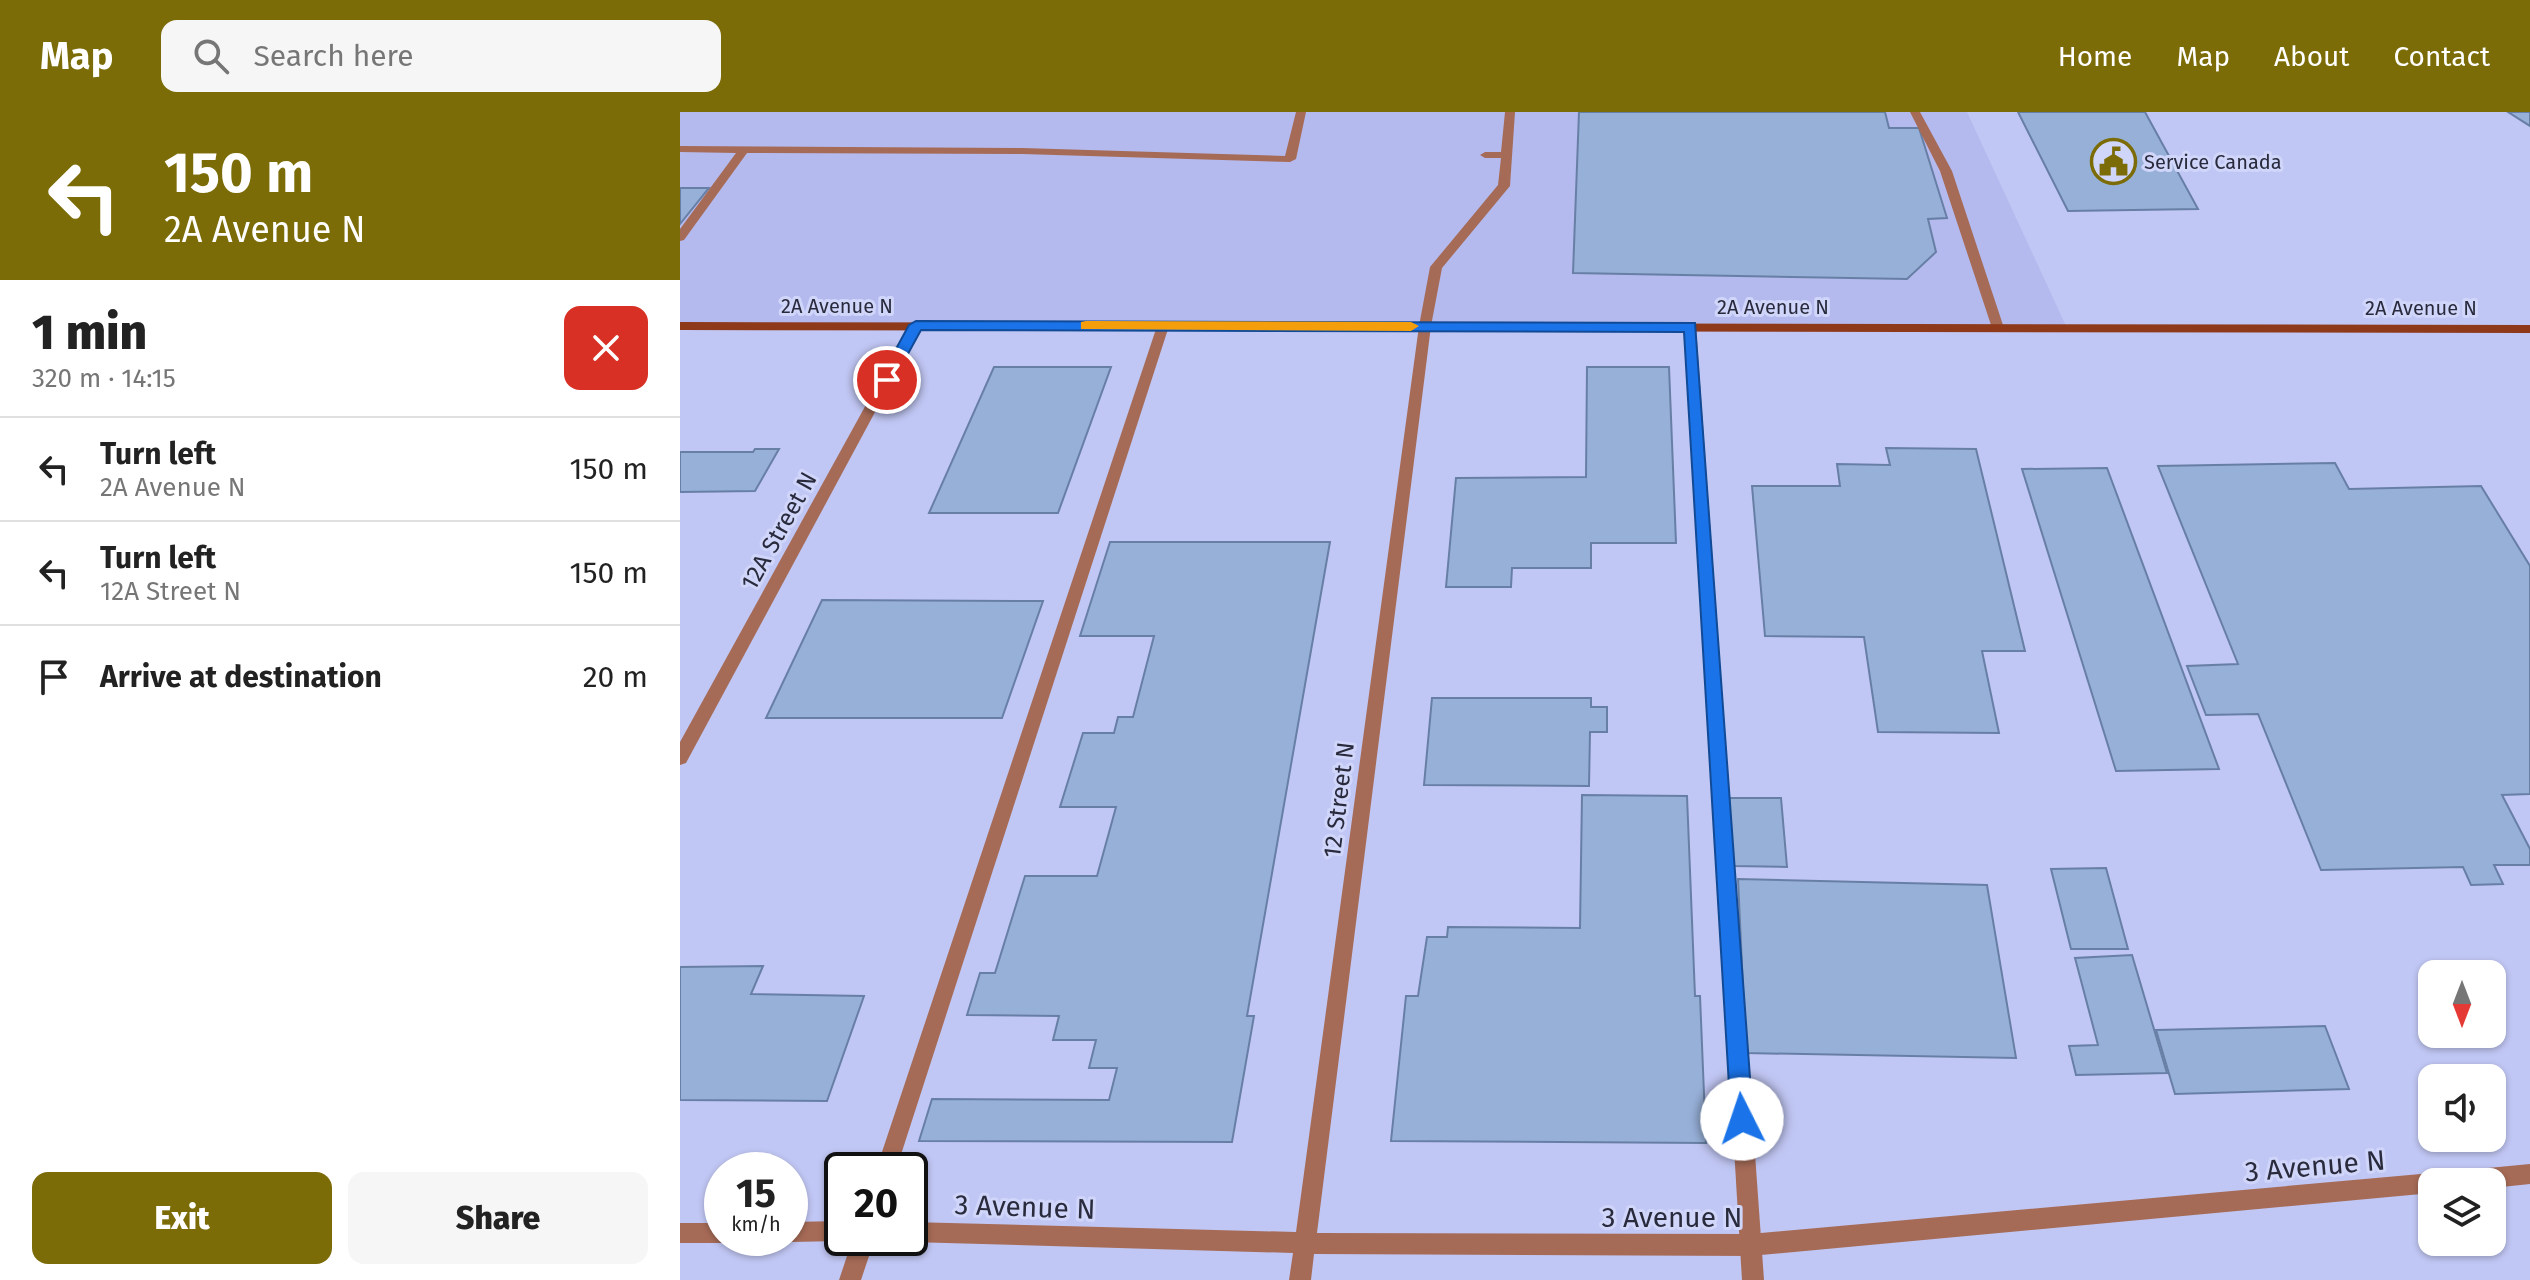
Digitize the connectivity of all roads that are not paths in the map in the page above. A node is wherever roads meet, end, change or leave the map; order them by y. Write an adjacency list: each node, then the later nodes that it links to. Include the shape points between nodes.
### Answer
1 (1301, 112): 5 (street, via 1290,159)
2 (1510, 112): 7 (street, 12 Street N)
3 (1915, 112): 14 (street, via 1946,171)
4 (680, 149): 5 (street)
5 (743, 150): 8 (street)
6 (1485, 155): 7 (street)
7 (1507, 155): 12 (street, 12 Street N, via 1504,186 1436,267)
8 (680, 237)
9 (916, 325): 10 (street, 2A Avenue N); 11 (street, 2A Avenue N); 16 (street, 12A Street N)
10 (680, 326)
11 (1163, 326): 12 (street, 2A Avenue N); 17 (street)
12 (1425, 326): 13 (street, 2A Avenue N); 24 (street, 12 Street N)
13 (1690, 327): 14 (street, 2A Avenue N); 25 (street)
14 (1998, 328): 15 (street, 2A Avenue N)
15 (2530, 329)
16 (680, 758)
17 (892, 1152)
18 (2530, 1174): 19 (street)
19 (2506, 1176)
20 (2418, 1184): 25 (street, 3 Avenue N)
21 (680, 1233): 22 (street)
22 (704, 1233)
23 (928, 1233): 24 (street, 3 Avenue N)
24 (1305, 1243): 25 (street, 3 Avenue N); 28 (street, 12 Street N)
25 (1750, 1245): 29 (street)
26 (858, 1256): 27 (street)
27 (850, 1280)
28 (1300, 1280)
29 (1753, 1280)

